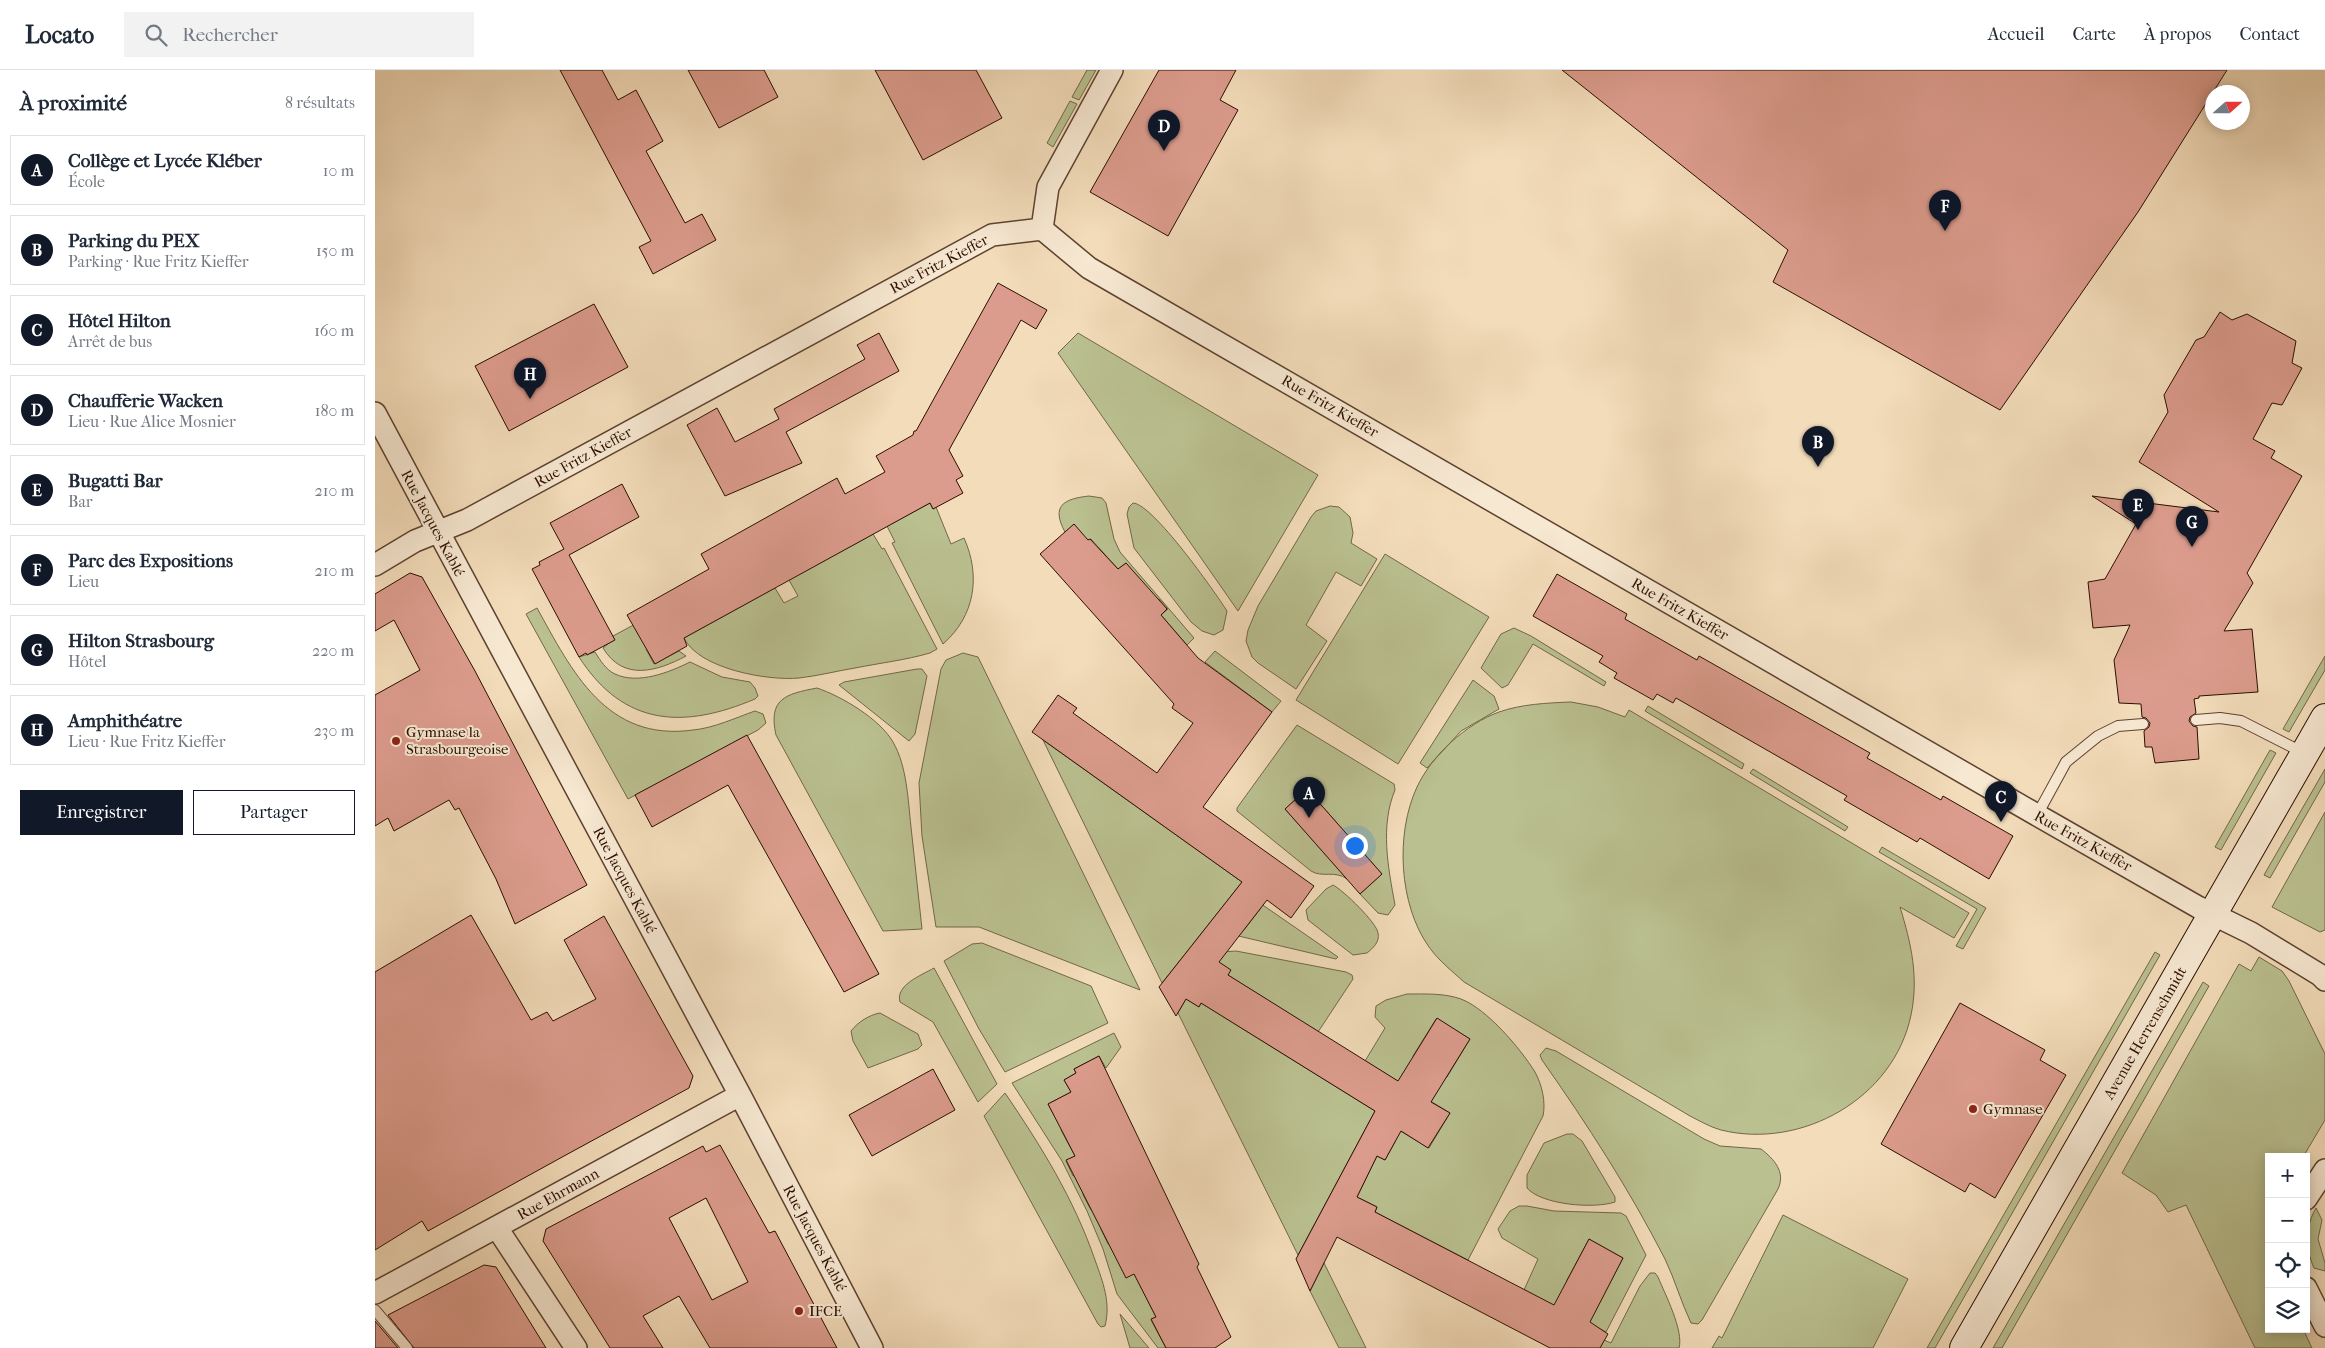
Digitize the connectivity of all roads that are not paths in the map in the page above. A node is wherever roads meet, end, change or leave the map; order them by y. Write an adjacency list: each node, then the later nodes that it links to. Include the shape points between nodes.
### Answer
1 (1112, 70): 2 (street, via 1049,187)
2 (1042, 229): 4 (street, Rue Fritz Kieffer, via 992,235 467,520); 10 (street, Rue Fritz Kieffer, via 1089,268)
3 (375, 414): 4 (street, Rue Jacques Kablé)
4 (437, 532): 5 (street, Rue Fritz Kieffer); 13 (street, Rue Jacques Kablé)
5 (375, 564)
6 (2325, 718): 9 (main road, Avenue Herrenschmidt)
7 (2196, 720): 9 (lane, via 2220,718 2241,721)
8 (2143, 724): 10 (lane, via 2118,726 2098,736 2065,762)
9 (2305, 754): 11 (main road, Avenue Herrenschmidt)
10 (2037, 815): 11 (street, Rue Fritz Kieffer)
11 (2213, 913): 12 (street, Rue Fritz Kieffer); 24 (main road, Avenue Herrenschmidt)
12 (2325, 980)
13 (740, 1095): 16 (street, Rue Ehrmann); 23 (street, Rue Jacques Kablé)
14 (2325, 1170): 15 (street)
15 (2307, 1198)
16 (497, 1228): 17 (street, Rue Ehrmann); 22 (street)
17 (375, 1293)
18 (2310, 1296): 20 (street)
19 (375, 1310): 21 (lane)
20 (2325, 1326)
21 (407, 1348)
22 (576, 1348)
23 (872, 1348)
24 (1964, 1348)

